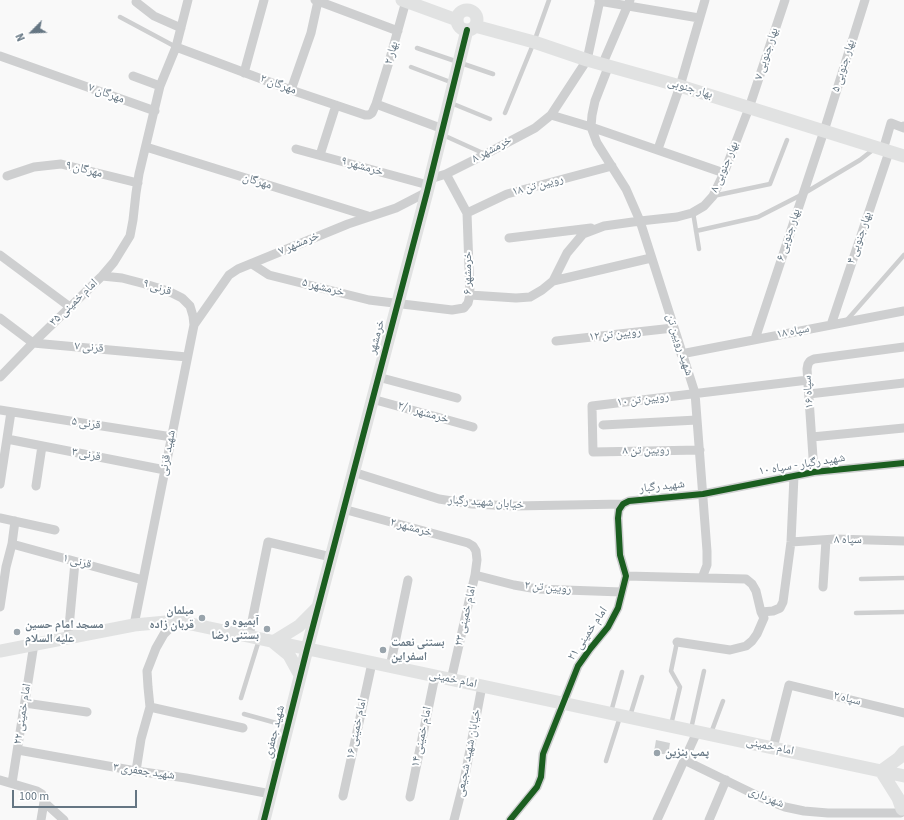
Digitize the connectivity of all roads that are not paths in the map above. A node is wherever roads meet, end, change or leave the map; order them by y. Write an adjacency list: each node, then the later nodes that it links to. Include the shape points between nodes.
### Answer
1 (188, 0): 16 (street)
2 (264, 0): 27 (street)
3 (549, 0): 19 (lane)
4 (599, 0): 11 (street); 23 (street)
5 (705, 0): 14 (street)
6 (785, 0): 37 (street, بهار جنوبی ۷)
7 (865, 0): 44 (street, بهار جنوبی ۵)
8 (316, 1): 18 (street); 33 (street, via 311,33)
9 (404, 1): 15 (street); 18 (street, بهار ۲)
10 (136, 2): 16 (street, via 154,16)
11 (629, 3): 14 (street); 25 (street)
12 (473, 5): 15 (street, via 464,10); 17 (street, via 477,17)
13 (120, 16): 20 (lane)
14 (699, 18): 32 (street)
15 (457, 20): 17 (street, via 460,27)
16 (181, 28): 20 (street)
17 (471, 28): 19 (street, بهار جنوبی); 24 (street, خرمشهر)
18 (398, 31): 35 (street, بهار ۲)
19 (534, 42): 23 (street, بهار جنوبی); 39 (lane)
20 (176, 47): 27 (street, مهرگان ۲); 31 (street)
21 (417, 48): 24 (lane)
22 (0, 56): 38 (street, مهرگان ۷)
23 (587, 60): 25 (street, بهار جنوبی); 40 (street, خرمشهر ۸)
24 (460, 63): 28 (lane); 30 (street, خرمشهر)
25 (606, 64): 32 (street, بهار جنوبی); 43 (street, via 595,101)
26 (411, 67): 30 (lane)
27 (244, 73): 33 (street, مهرگان ۲)
28 (493, 74)
29 (133, 76): 31 (street)
30 (454, 83): 34 (street, خرمشهر)
31 (160, 86): 38 (street)
32 (680, 86): 37 (street, بهار جنوبی); 49 (street)
33 (291, 90): 36 (street, مهرگان ۲)
34 (450, 102): 41 (lane); 45 (street, خرمشهر)
35 (376, 104): 36 (street, مهرگان ۲, via 372,113 365,115); 45 (street)
36 (336, 105): 52 (street)
37 (749, 108): 44 (street, بهار جنوبی); 54 (street, بهار جنوبی ۸)
38 (155, 112): 47 (street)
39 (505, 113)
40 (551, 115): 43 (street); 51 (street, خرمشهر ۸, via 535,128)
41 (490, 120)
42 (904, 126): 50 (street, بهار جنوبی ۴, via 891,124)
43 (591, 127): 49 (street); 53 (street, شهید رویین تن, via 597,143)
44 (824, 131): 50 (street, بهار جنوبی); 59 (street, بهار جنوبی ۶)
45 (442, 132): 51 (lane); 58 (street, خرمشهر)
46 (786, 140): 60 (lane, via 770,184)
47 (146, 148): 57 (street); 63 (street, مهرگان)
48 (296, 149): 52 (street, خرمشهر ۹)
49 (658, 149): 54 (street)
50 (891, 151): 59 (lane, via 860,160); 82 (street, بهار جنوبی ۴)
51 (485, 154): 55 (street, خرمشهر ۸)
52 (320, 155): 58 (street, خرمشهر ۹)
53 (612, 166): 62 (street, رویین تن ۱۸, via 507,194); 64 (street, شهید رویین تن, via 626,189)
54 (724, 172): 60 (street, بهار جنوبی ۸)
55 (446, 174): 58 (street, خرمشهر ۸); 62 (street, خرمشهر ۶)
56 (7, 176): 57 (street, مهرگان ۹, via 34,167 61,164)
57 (138, 183): 73 (street, امام خمینی ۳۵, via 130,236)
58 (428, 186): 63 (street, خرمشهر ۷, via 396,208); 76 (street, خرمشهر)
59 (803, 194): 66 (lane, via 758,217); 84 (street, بهار جنوبی ۶)
60 (713, 196): 61 (street, بهار جنوبی ۸, via 704,206)
61 (693, 212): 64 (street, بهار جنوبی ۸, via 678,217); 66 (lane)
62 (467, 213): 75 (street, خرمشهر ۶)
63 (368, 216): 72 (street, خرمشهر ۷)
64 (640, 221): 65 (street, بهار جنوبی ۸); 70 (street, شهید رویین تن)
65 (604, 226): 67 (street); 74 (street, via 583,234 567,253)
66 (696, 232): 68 (lane)
67 (509, 238)
68 (698, 249)
69 (0, 255): 77 (street)
70 (651, 258): 74 (street); 83 (street, شهید رویین تن)
71 (903, 258): 80 (lane)
72 (252, 264): 76 (street, خرمشهر ۵, via 269,275 369,300); 81 (street, خرمشهر ۷, via 229,275)
73 (102, 276): 77 (street, امام خمینی ۳۵); 81 (street, قرنی ۹, via 146,284 182,298 190,306)
74 (553, 281): 75 (street, via 530,297)
75 (470, 295): 76 (street, خرمشهر ۶, via 468,303 459,310)
76 (397, 304): 91 (street, خرمشهر)
77 (70, 307): 86 (street, امام خمینی ۳۵)
78 (904, 311): 80 (street, سپاه ۱۸)
79 (0, 318): 86 (street)
80 (846, 322): 82 (street, سپاه ۱۸)
81 (194, 325): 89 (street, شهید قرنی)
82 (831, 325): 84 (street, سپاه ۱۸)
83 (673, 328): 85 (street, رویین تن ۱۲); 88 (street, شهید رویین تن)
84 (755, 339): 88 (street, سپاه ۱۸)
85 (556, 341)
86 (33, 343): 89 (street, قرنی ۷); 90 (street, امام خمینی ۳۵)
87 (904, 347): 92 (street, سپاه ۱۶, via 814,359 808,364)
88 (681, 354): 94 (street, شهید رویین تن)
89 (187, 357): 104 (street, شهید قرنی)
90 (0, 377)
91 (378, 377): 96 (street); 97 (street, خرمشهر)
92 (808, 380): 94 (street, رویین تن ۱۰); 95 (street, سپاه ۱۶)
93 (904, 383): 95 (street)
94 (695, 393): 100 (street, شهید رویین تن); 109 (street, رویین تن ۱۰, via 592,406)
95 (809, 394): 105 (street, سپاه ۱۶)
96 (458, 398)
97 (372, 399): 102 (street, خرمشهر ۲/۱); 112 (street, خرمشهر)
98 (0, 410): 99 (street, قرنی ۵)
99 (11, 412): 104 (street, قرنی ۵); 106 (street)
100 (697, 420): 101 (street); 108 (street, شهید رویین تن)
101 (603, 425)
102 (473, 428)
103 (904, 428): 105 (street)
104 (172, 437): 111 (street, شهید قرنی)
105 (812, 437): 113 (street, سپاه ۱۶)
106 (8, 439): 107 (street, قرنی ۳); 115 (street)
107 (42, 446): 111 (street, قرنی ۳); 116 (street)
108 (700, 450): 109 (street, رویین تن ۸); 117 (street, شهید رویین تن)
109 (593, 452)
110 (904, 463): 113 (street, شهید رگبار - سپاه ۱۰)
111 (165, 470): 135 (street, شهید قرنی)
112 (353, 472): 118 (street, خیابان شهید رگبار, via 439,499 472,504); 119 (street, خرمشهر)
113 (814, 472): 114 (street, شهید رگبار - سپاه ۱۰)
114 (794, 476): 117 (street, شهید رگبار - سپاه ۱۰); 125 (street)
115 (0, 484)
116 (36, 486)
117 (703, 494): 118 (street, شهید رگبار, via 629,501); 132 (street, شهید رویین تن, via 707,565)
118 (623, 504): 131 (street, امام خمینی ۲۱, via 618,518 620,555)
119 (343, 509): 127 (street, خرمشهر ۲, via 468,543); 128 (street, خرمشهر)
120 (0, 518): 121 (street)
121 (15, 521): 122 (street); 126 (street)
122 (55, 530)
123 (826, 540): 124 (street, سپاه ۸); 125 (street, سپاه ۸); 137 (street)
124 (904, 541)
125 (791, 542): 141 (street, via 783,602 780,608)
126 (12, 544): 129 (street, قرنی ۱); 139 (street)
127 (476, 551): 130 (street, امام خمینی ۲۳)
128 (331, 557): 140 (street, خرمشهر); 147 (street, via 268,542)
129 (75, 562): 135 (street, قرنی ۱); 146 (street)
130 (475, 575): 138 (street, رویین تن ۲, via 537,589); 160 (street, امام خمینی ۲۳)
131 (626, 576): 132 (street); 138 (street, امام خمینی ۲۱)
132 (702, 578): 141 (street, via 746,579 756,591)
133 (904, 578): 134 (lane)
134 (861, 579)
135 (143, 580): 145 (street, شهید قرنی)
136 (408, 580): 154 (street)
137 (823, 586)
138 (622, 592): 165 (street, امام خمینی ۲۱, via 618,608 608,627 578,666)
139 (0, 607)
140 (318, 607): 148 (street, via 299,626); 151 (street, خرمشهر)
141 (761, 612): 149 (street, via 764,618 757,634 746,646 730,650)
142 (904, 612): 143 (lane)
143 (856, 613)
144 (177, 621): 145 (street, امام خمینی); 147 (street, امام خمینی); 166 (street, via 164,634 147,671)
145 (134, 625): 146 (street, امام خمینی)
146 (68, 638): 150 (street, امام خمینی)
147 (254, 638): 148 (street, امام خمینی); 162 (lane)
148 (273, 642): 151 (street, امام خمینی); 157 (street, via 289,655)
149 (677, 642): 172 (lane, via 671,671 680,686)
150 (34, 644): 152 (street, امام خمینی); 164 (street, امام خمینی ۲۲)
151 (307, 649): 153 (street, امام خمینی); 157 (street, شهید جعفری)
152 (0, 651)
153 (372, 663): 154 (street, امام خمینی); 188 (street, امام خمینی ۱۶)
154 (390, 667): 158 (street, امام خمینی)
155 (704, 671): 174 (lane)
156 (622, 672): 170 (lane)
157 (300, 675): 171 (street, شهید جعفری)
158 (435, 676): 160 (street, امام خمینی); 189 (street, امام خمینی ۱۴)
159 (642, 677): 170 (lane)
160 (451, 680): 161 (street, امام خمینی)
161 (482, 686): 165 (street, امام خمینی); 196 (street, خیابان شهید شجیعی)
162 (241, 698)
163 (723, 701): 175 (lane)
164 (25, 703): 167 (street); 177 (street, امام خمینی ۲۲)
165 (564, 704): 170 (street, امام خمینی); 197 (street, امام خمینی ۲۱, via 543,754 541,777 537,787)
166 (150, 707): 173 (street); 181 (street)
167 (87, 712)
168 (904, 713): 176 (street, سپاه ۲, via 790,685)
169 (244, 714): 171 (lane)
170 (620, 716): 172 (street, امام خمینی); 180 (lane)
171 (288, 726): 187 (street, شهید جعفری)
172 (670, 726): 174 (street, امام خمینی)
173 (243, 728)
174 (694, 731): 175 (street, امام خمینی); 179 (street)
175 (711, 735): 176 (street, امام خمینی)
176 (773, 748): 182 (street, امام خمینی)
177 (18, 750): 181 (street, شهید جعفری ۳); 186 (street, امام خمینی ۲۲)
178 (904, 752): 182 (street)
179 (684, 760): 185 (street, شهرداری); 198 (street)
180 (606, 761)
181 (136, 771): 187 (street, شهید جعفری ۳)
182 (881, 771): 183 (street, امام خمینی); 191 (street, via 898,798)
183 (904, 776)
184 (0, 780): 186 (street)
185 (726, 780): 192 (street, شهرداری, via 785,807); 199 (street)
186 (12, 783): 190 (street, via 37,791 42,794)
187 (270, 794): 195 (street, شهید جعفری)
188 (343, 796)
189 (410, 798)
190 (44, 802): 193 (street); 194 (street)
191 (902, 810): 192 (street, شهرداری)
192 (826, 817)
193 (41, 820)
194 (64, 820)
195 (264, 820)
196 (454, 820)
197 (510, 820)
198 (657, 820)
199 (709, 820)

